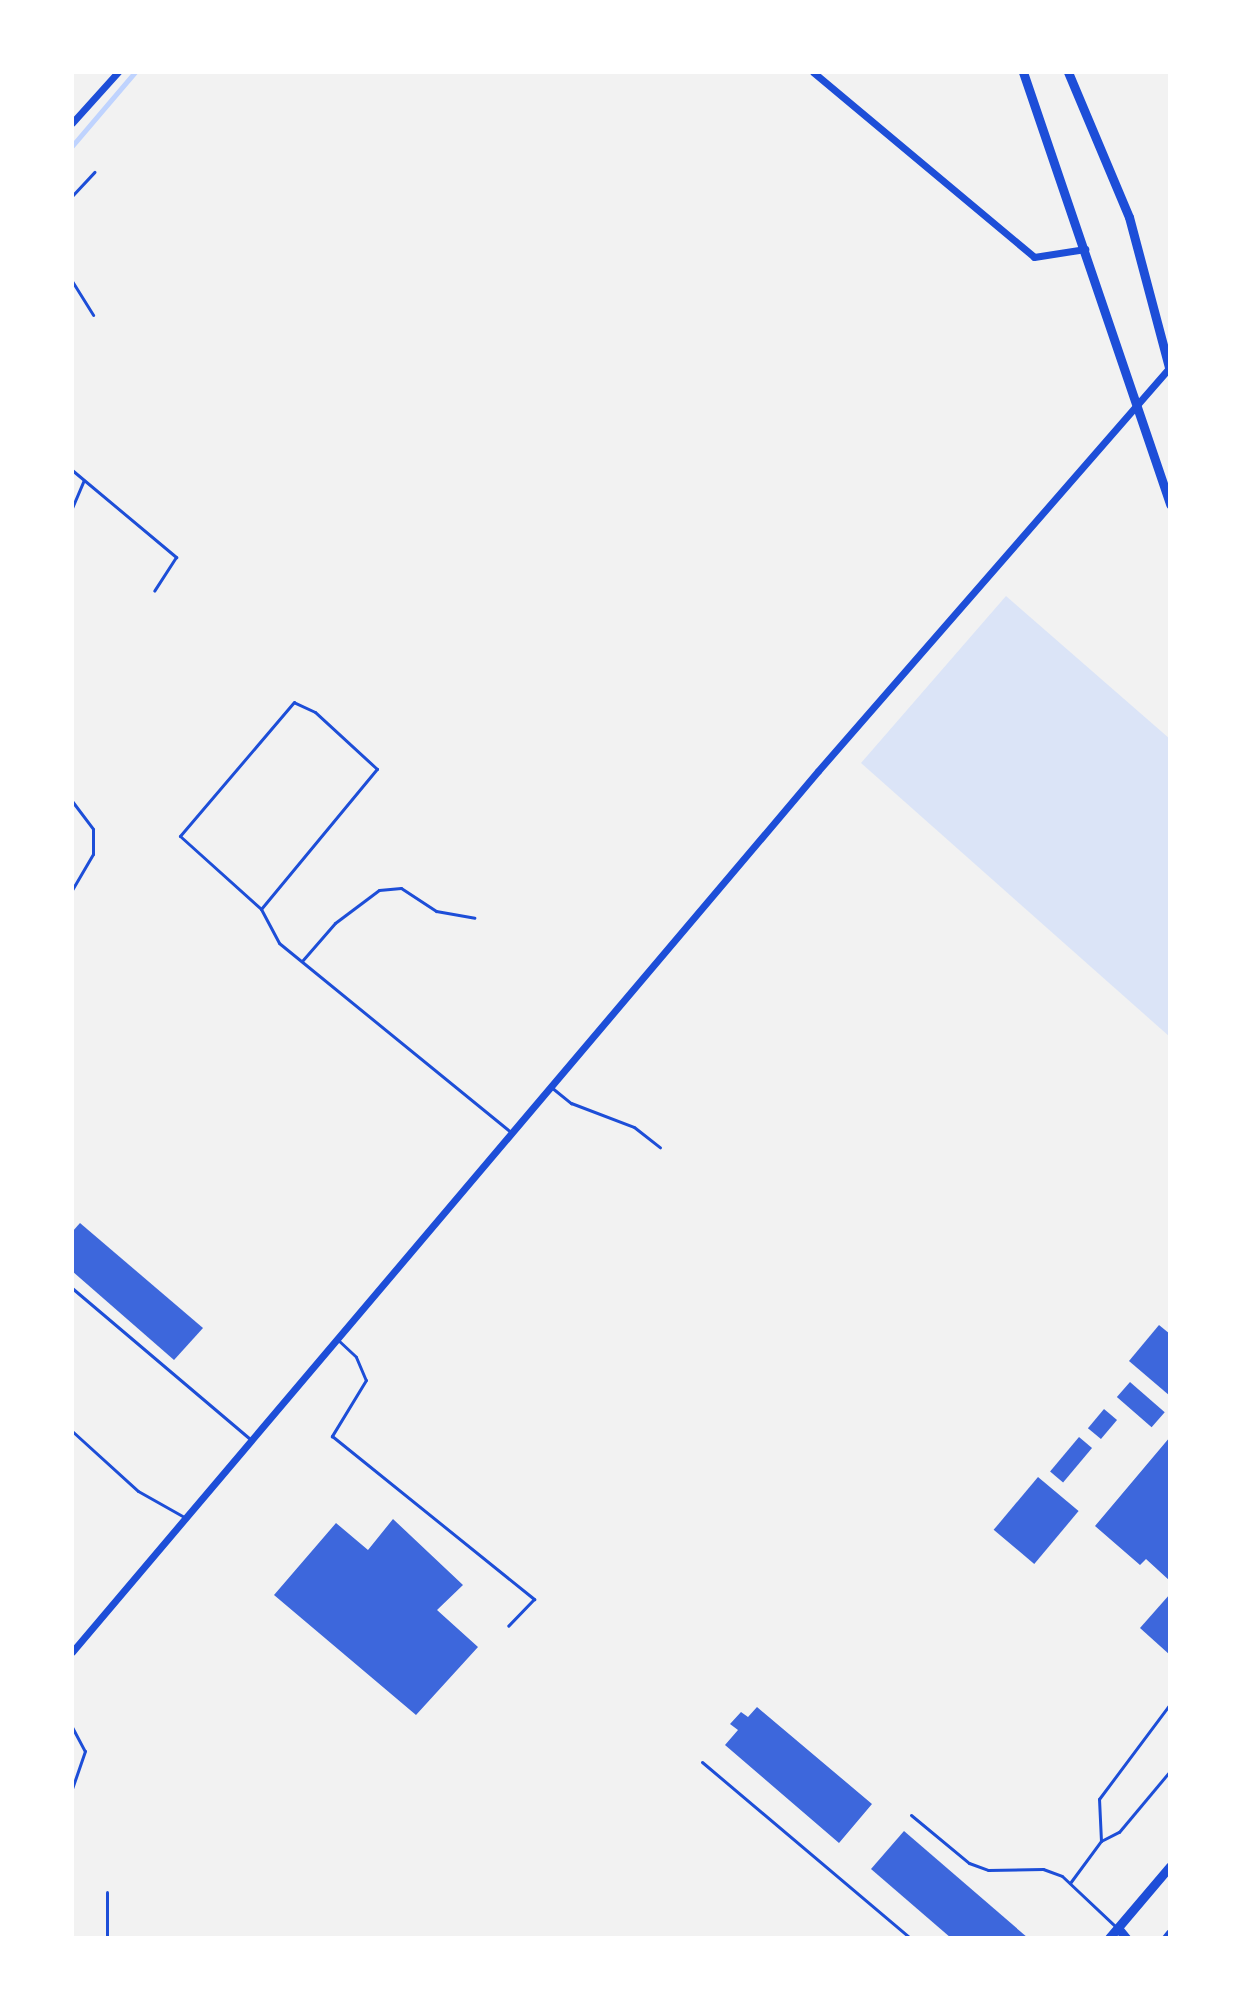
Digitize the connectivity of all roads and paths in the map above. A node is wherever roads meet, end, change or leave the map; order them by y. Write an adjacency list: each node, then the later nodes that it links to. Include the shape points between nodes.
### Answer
1 (118, 72): 5 (street)
2 (813, 72): 8 (street, via 1034,257)
3 (1023, 72): 8 (main road)
4 (1068, 72): 11 (main road, via 1129,217)
5 (72, 123)
6 (94, 172): 7 (lane)
7 (72, 196)
8 (1085, 249): 12 (main road)
9 (72, 281): 10 (lane)
10 (93, 315)
11 (1170, 369): 12 (street)
12 (1139, 405): 15 (main road); 23 (street)
13 (72, 470): 14 (lane)
14 (84, 480): 16 (lane); 17 (lane, via 176,557)
15 (1170, 505)
16 (72, 508)
17 (154, 591)
18 (72, 801): 19 (lane, via 93,829 93,854)
19 (72, 890)
20 (261, 909): 20 (lane, via 180,836 294,702 315,712 377,769); 22 (lane, via 279,943)
21 (474, 918): 22 (lane, via 436,911 401,888 379,890 335,923)
22 (302, 961): 24 (lane)
23 (551, 1087): 24 (street); 25 (lane, via 571,1103 634,1127)
24 (512, 1133): 27 (street)
25 (660, 1147)
26 (72, 1288): 29 (lane)
27 (337, 1339): 29 (street); 31 (lane, via 356,1357 366,1380 332,1436 534,1599)
28 (72, 1431): 30 (lane, via 138,1491 166,1502)
29 (251, 1440): 30 (street)
30 (186, 1518): 32 (street)
31 (508, 1626)
32 (72, 1652)
33 (1170, 1704): 39 (lane, via 1099,1799)
34 (72, 1727): 37 (lane, via 85,1751)
35 (702, 1762): 46 (lane)
36 (1170, 1771): 39 (lane, via 1119,1832)
37 (72, 1788)
38 (911, 1815): 41 (lane, via 969,1863 988,1870 1043,1869)
39 (1101, 1841): 41 (lane)
40 (1170, 1866): 43 (main road)
41 (1070, 1883): 43 (lane)
42 (107, 1892): 45 (lane)
43 (1118, 1928): 47 (main road); 48 (main road)
44 (1170, 1933): 49 (main road)
45 (107, 1938)
46 (910, 1938)
47 (1109, 1938)
48 (1126, 1938)
49 (1166, 1938)

